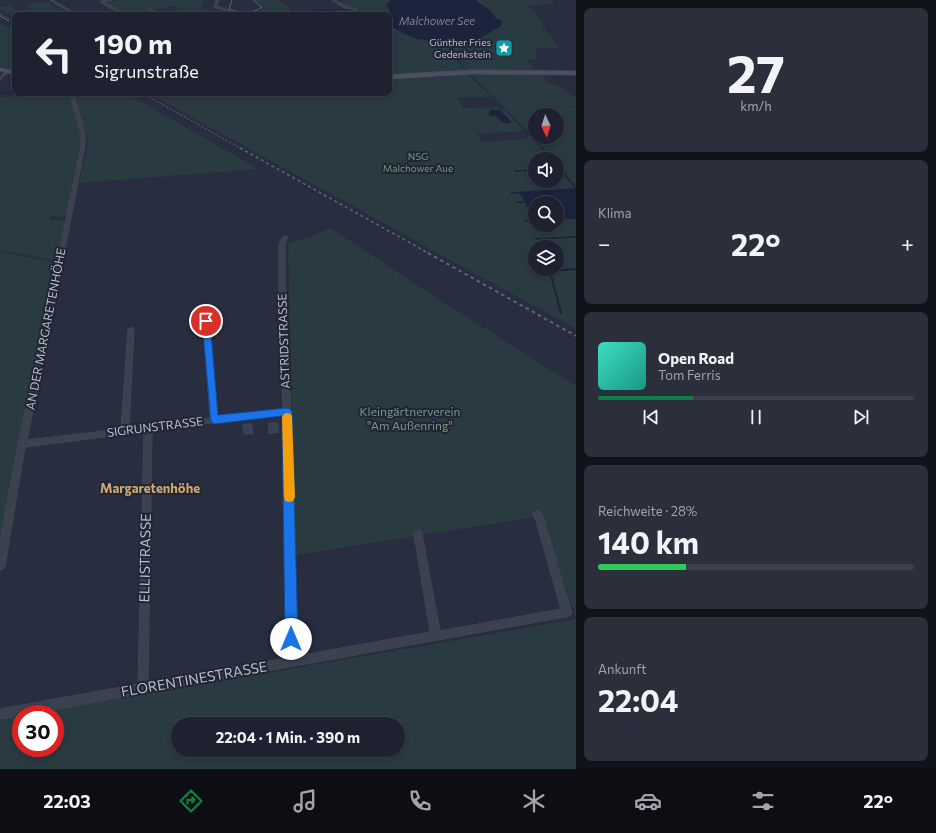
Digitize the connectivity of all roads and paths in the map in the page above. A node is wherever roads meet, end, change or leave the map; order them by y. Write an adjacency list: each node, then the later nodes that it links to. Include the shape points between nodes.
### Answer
1 (50, 0): 7 (street)
2 (111, 0): 8 (street, via 101,2)
3 (218, 0): 10 (street, via 216,6)
4 (333, 0): 5 (street, via 345,8)
5 (357, 9)
6 (151, 10): 9 (street)
7 (72, 12)
8 (120, 12)
9 (155, 12)
10 (230, 12)
11 (0, 69): 12 (main road)
12 (12, 73): 15 (street)
13 (576, 73): 14 (main road, via 470,72)
14 (392, 77)
15 (0, 79)
16 (73, 96): 24 (street, AN DER MARGARETENHÖHE, via 83,135 83,145)
17 (285, 237): 20 (street, ASTRIDSTRASSE, via 282,244 282,286)
18 (206, 321): 21 (street)
19 (131, 329): 23 (street)
20 (287, 411): 21 (street, SIGRUNSTRASSE); 29 (street, ASTRIDSTRASSE)
21 (214, 420): 22 (street, SIGRUNSTRASSE)
22 (148, 428): 23 (street, SIGRUNSTRASSE); 30 (street, ELLISTRASSE)
23 (125, 431): 24 (street, SIGRUNSTRASSE)
24 (22, 444): 27 (street, AN DER MARGARETENHÖHE)
25 (537, 516): 28 (street, FLORENTINESTRASSE, via 567,613)
26 (418, 534): 28 (street)
27 (0, 566)
28 (436, 636): 29 (street, FLORENTINESTRASSE)
29 (293, 662): 30 (street, FLORENTINESTRASSE)
30 (143, 689): 31 (street, FLORENTINESTRASSE)
31 (0, 714)

